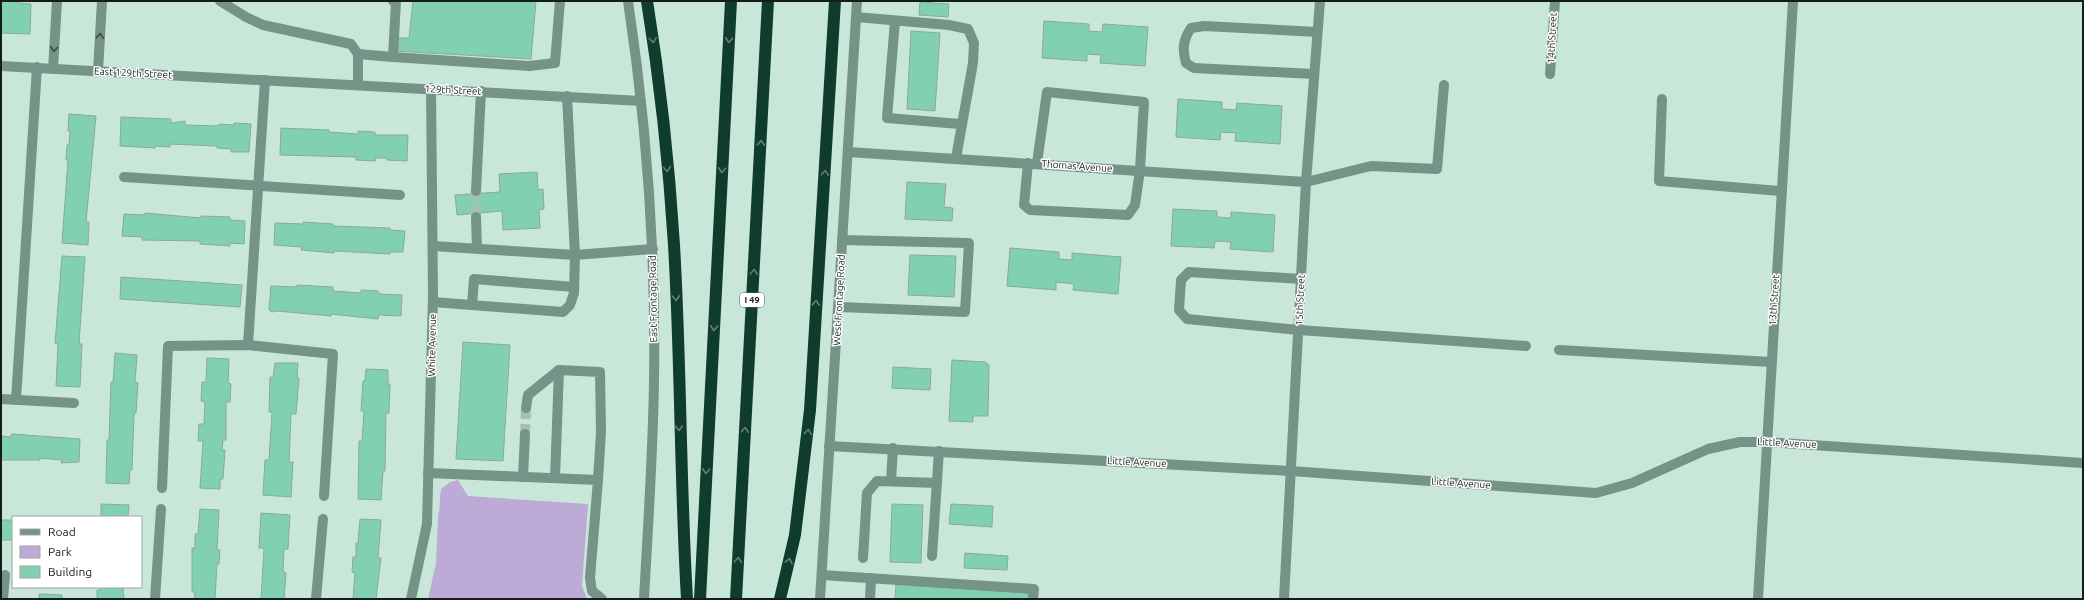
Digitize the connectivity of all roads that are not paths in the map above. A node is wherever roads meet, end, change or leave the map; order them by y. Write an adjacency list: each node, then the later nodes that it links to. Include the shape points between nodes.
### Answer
1 (57, 1): 22 (street, one-way to 22)
2 (102, 1): 23 (street, one-way to 2)
3 (220, 1): 18 (street, via 263,25 351,44)
4 (393, 1): 19 (street, via 396,1)
5 (560, 1): 19 (street, via 555,63 529,66)
6 (628, 1): 33 (street, East Frontage Road)
7 (647, 1): 94 (highway, one-way to 94, via 666,151 674,244)
8 (731, 1): 95 (highway, one-way to 95)
9 (768, 1): 96 (highway, I 49, one-way to 9)
10 (835, 1): 97 (highway, one-way to 10, via 795,535 810,410)
11 (857, 1): 15 (street, West Frontage Road)
12 (1320, 1): 17 (street, 15th Street)
13 (1555, 1): 25 (street, 14th Street)
14 (1793, 1): 43 (street, 13th Street)
15 (856, 17): 16 (street); 35 (street, West Frontage Road)
16 (895, 21): 34 (street, via 887,118); 34 (street, via 950,25 968,29 974,43 973,63)
17 (1318, 32): 24 (street, 15th Street); 24 (street, via 1204,26 1191,28 1185,38 1183,52 1186,63 1194,68)
18 (358, 54): 19 (street); 27 (street)
19 (393, 57)
20 (1, 66): 21 (street, East 129th Street)
21 (37, 67): 22 (street, East 129th Street); 63 (street)
22 (53, 69): 23 (street, East 129th Street)
23 (98, 71): 26 (street, East 129th Street)
24 (1314, 74): 40 (street, 15th Street)
25 (1550, 74)
26 (265, 80): 27 (street, 129th Street); 41 (street)
27 (358, 84): 29 (street, 129th Street)
28 (1444, 85): 40 (street, Thomas Avenue, via 1437,169 1371,166)
29 (431, 88): 30 (street, 129th Street); 47 (street, White Avenue)
30 (482, 91): 31 (street, 129th Street); 42 (street)
31 (567, 96): 33 (street, 129th Street); 50 (street)
32 (1662, 98): 43 (street, via 1659,181)
33 (642, 101): 49 (street, East Frontage Road)
34 (960, 124): 36 (street)
35 (848, 152): 36 (street, Thomas Avenue); 46 (street, West Frontage Road)
36 (956, 158): 37 (street, Thomas Avenue)
37 (1032, 163): 38 (street, Thomas Avenue); 38 (street, via 1024,205 1030,210 1128,215 1135,205); 38 (street, via 1047,92 1144,102)
38 (1140, 170): 40 (street, Thomas Avenue)
39 (124, 177): 41 (street)
40 (1306, 182): 51 (street, 15th Street)
41 (258, 186): 44 (street); 57 (street)
42 (476, 191)
43 (1781, 191): 60 (street, 13th Street)
44 (400, 195)
45 (476, 217): 48 (street)
46 (842, 240): 55 (street, West Frontage Road); 55 (street, via 969,243 965,312)
47 (433, 246): 48 (street); 53 (street, White Avenue)
48 (477, 248): 50 (street)
49 (653, 249): 50 (street); 93 (street, East Frontage Road, via 653,430)
50 (575, 255): 52 (street)
51 (1301, 279): 56 (street, 15th Street); 56 (street, via 1189,272 1181,280 1179,310 1187,319)
52 (574, 287): 54 (street, via 570,305 563,312); 54 (street, via 474,279)
53 (433, 302): 54 (street); 73 (street, White Avenue)
54 (472, 305)
55 (839, 307): 68 (street, West Frontage Road)
56 (1299, 330): 58 (street); 72 (street, 15th Street)
57 (248, 345): 79 (street, via 168,346); 80 (street, via 333,354)
58 (1526, 346)
59 (1559, 350): 60 (street)
60 (1771, 362): 67 (street, 13th Street)
61 (559, 370): 65 (street, via 528,395); 75 (street); 76 (street, via 600,372 601,432)
62 (1, 399): 63 (street)
63 (16, 400): 64 (street)
64 (74, 403)
65 (526, 408)
66 (525, 434): 74 (street)
67 (1766, 442): 71 (street, Little Avenue); 72 (street, Little Avenue, via 1740,442 1708,449 1632,483 1596,493); 102 (street, 13th Street)
68 (829, 446): 69 (street, Little Avenue); 86 (street, West Frontage Road)
69 (893, 448): 70 (street, Little Avenue); 77 (street)
70 (939, 450): 72 (street, Little Avenue); 78 (street)
71 (2083, 463)
72 (1291, 471): 101 (street, 15th Street)
73 (428, 473): 74 (street); 91 (street, White Avenue, via 427,524)
74 (523, 477): 75 (street)
75 (555, 478): 76 (street)
76 (598, 480): 92 (street, via 590,578 592,591)
77 (891, 481): 78 (street); 84 (street, via 877,482 867,493)
78 (937, 483): 83 (street)
79 (162, 488)
80 (324, 496)
81 (161, 508): 89 (street)
82 (323, 519): 90 (street)
83 (932, 556)
84 (864, 558)
85 (6, 575): 88 (street)
86 (822, 575): 87 (street); 98 (street, West Frontage Road)
87 (871, 578): 99 (street); 100 (street, via 1034,589)
88 (3, 599)
89 (155, 599)
90 (316, 599)
91 (411, 599)
92 (602, 599)
93 (644, 599)
94 (687, 599)
95 (700, 599)
96 (736, 599)
97 (780, 599)
98 (820, 599)
99 (870, 599)
100 (1033, 599)
101 (1284, 599)
102 (1758, 599)

